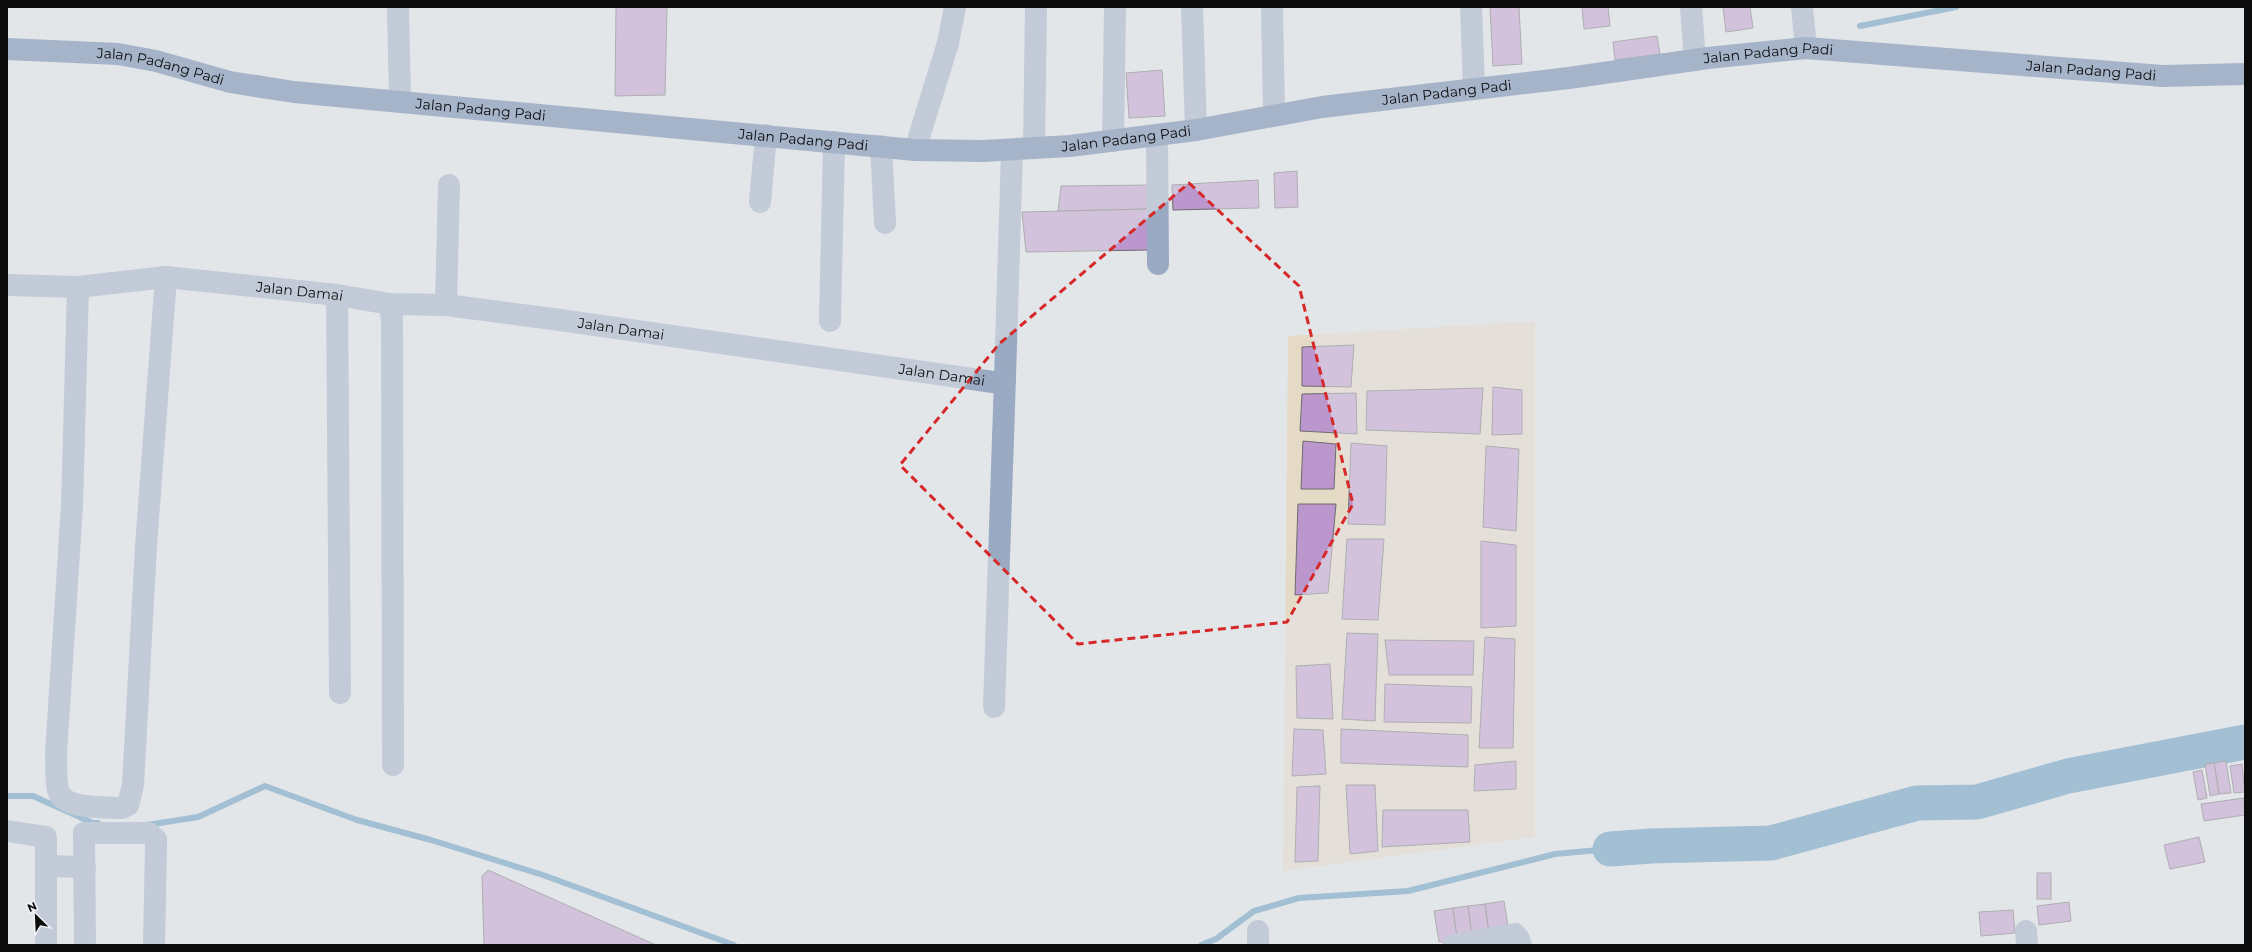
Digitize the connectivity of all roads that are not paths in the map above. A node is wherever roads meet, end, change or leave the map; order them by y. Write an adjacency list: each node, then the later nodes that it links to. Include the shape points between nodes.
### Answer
1 (398, 7): 15 (street)
2 (955, 7): 24 (street, via 948,43)
3 (1036, 7): 23 (street)
4 (1115, 7): 20 (street)
5 (1192, 7): 17 (street)
6 (1272, 7): 16 (street)
7 (1471, 7): 14 (street)
8 (1692, 7): 12 (street)
9 (1802, 7): 10 (street)
10 (1806, 48): 12 (main road, Jalan Padang Padi); 13 (main road, Jalan Padang Padi, via 2163,76)
11 (7, 49): 15 (main road, Jalan Padang Padi, via 118,54 156,60 230,82 265,89)
12 (1695, 60): 14 (main road, Jalan Padang Padi)
13 (2245, 74)
14 (1474, 89): 16 (main road, Jalan Padang Padi)
15 (400, 100): 19 (main road, Jalan Padang Padi)
16 (1274, 115): 17 (main road, Jalan Padang Padi)
17 (1196, 130): 18 (main road, Jalan Padang Padi)
18 (1157, 135): 20 (main road, Jalan Padang Padi); 29 (street)
19 (766, 136): 21 (main road, Jalan Padang Padi); 27 (street)
20 (1113, 141): 23 (main road, Jalan Padang Padi)
21 (834, 142): 22 (main road, Jalan Padang Padi); 36 (street)
22 (881, 146): 24 (main road, Jalan Padang Padi); 28 (street)
23 (1034, 148): 25 (main road, Jalan Padang Padi)
24 (915, 150): 25 (main road, Jalan Padang Padi)
25 (1012, 150): 37 (street, Jalan Damai)
26 (449, 185): 35 (street)
27 (760, 202)
28 (885, 223)
29 (1158, 264)
30 (166, 277): 32 (street, Jalan Damai); 32 (street, via 146,546 133,784 128,805 122,808 70,804 58,791 56,753 72,506); 33 (street, Jalan Damai)
31 (7, 285): 32 (street, Jalan Damai)
32 (78, 287)
33 (337, 295): 34 (street, Jalan Damai); 38 (street)
34 (390, 304): 35 (street, Jalan Damai); 40 (street)
35 (446, 305): 37 (street, Jalan Damai, via 991,383 1000,383)
36 (830, 321)
37 (1005, 378): 39 (street)
38 (340, 693)
39 (994, 707)
40 (393, 765)
41 (7, 831): 42 (street, via 46,837)
42 (46, 866): 43 (street); 44 (street)
43 (84, 867): 45 (street); 46 (street, via 84,833 152,833 156,839)
44 (46, 945)
45 (86, 945)
46 (154, 945)
47 (1453, 945): 48 (street, via 1515,934)
48 (1520, 945)

